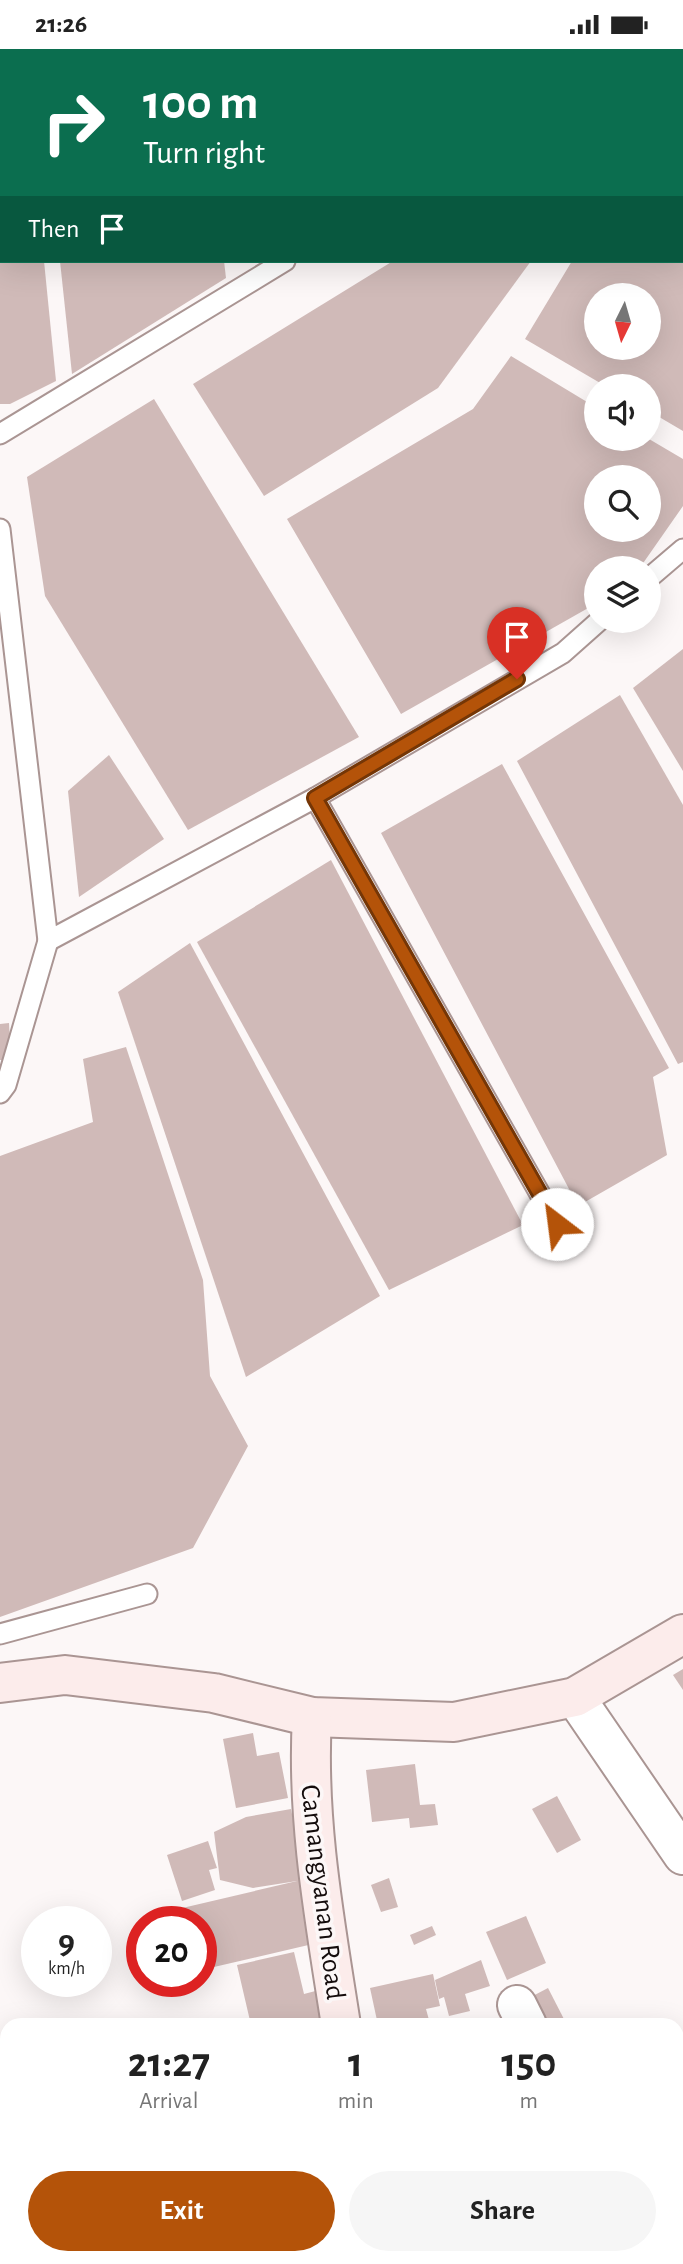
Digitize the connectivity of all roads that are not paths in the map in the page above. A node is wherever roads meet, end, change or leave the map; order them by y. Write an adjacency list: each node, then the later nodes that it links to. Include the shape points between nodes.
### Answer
1 (282, 263): 2 (lane)
2 (0, 434)
3 (0, 529): 8 (lane)
4 (683, 549): 5 (lane)
5 (661, 568)
6 (585, 633): 7 (lane, via 562,653)
7 (315, 798): 8 (lane); 10 (lane)
8 (48, 941): 9 (lane)
9 (0, 1093)
10 (557, 1224)
11 (147, 1594): 12 (lane)
12 (0, 1634)
13 (683, 1634): 15 (street)
14 (0, 1683): 16 (street, via 65,1675 214,1693)
15 (575, 1697): 16 (street, via 454,1722); 17 (street)
16 (312, 1717): 18 (street, Camangyanan Road, via 309,1774 316,1867)
17 (683, 1855)
18 (340, 2018)

